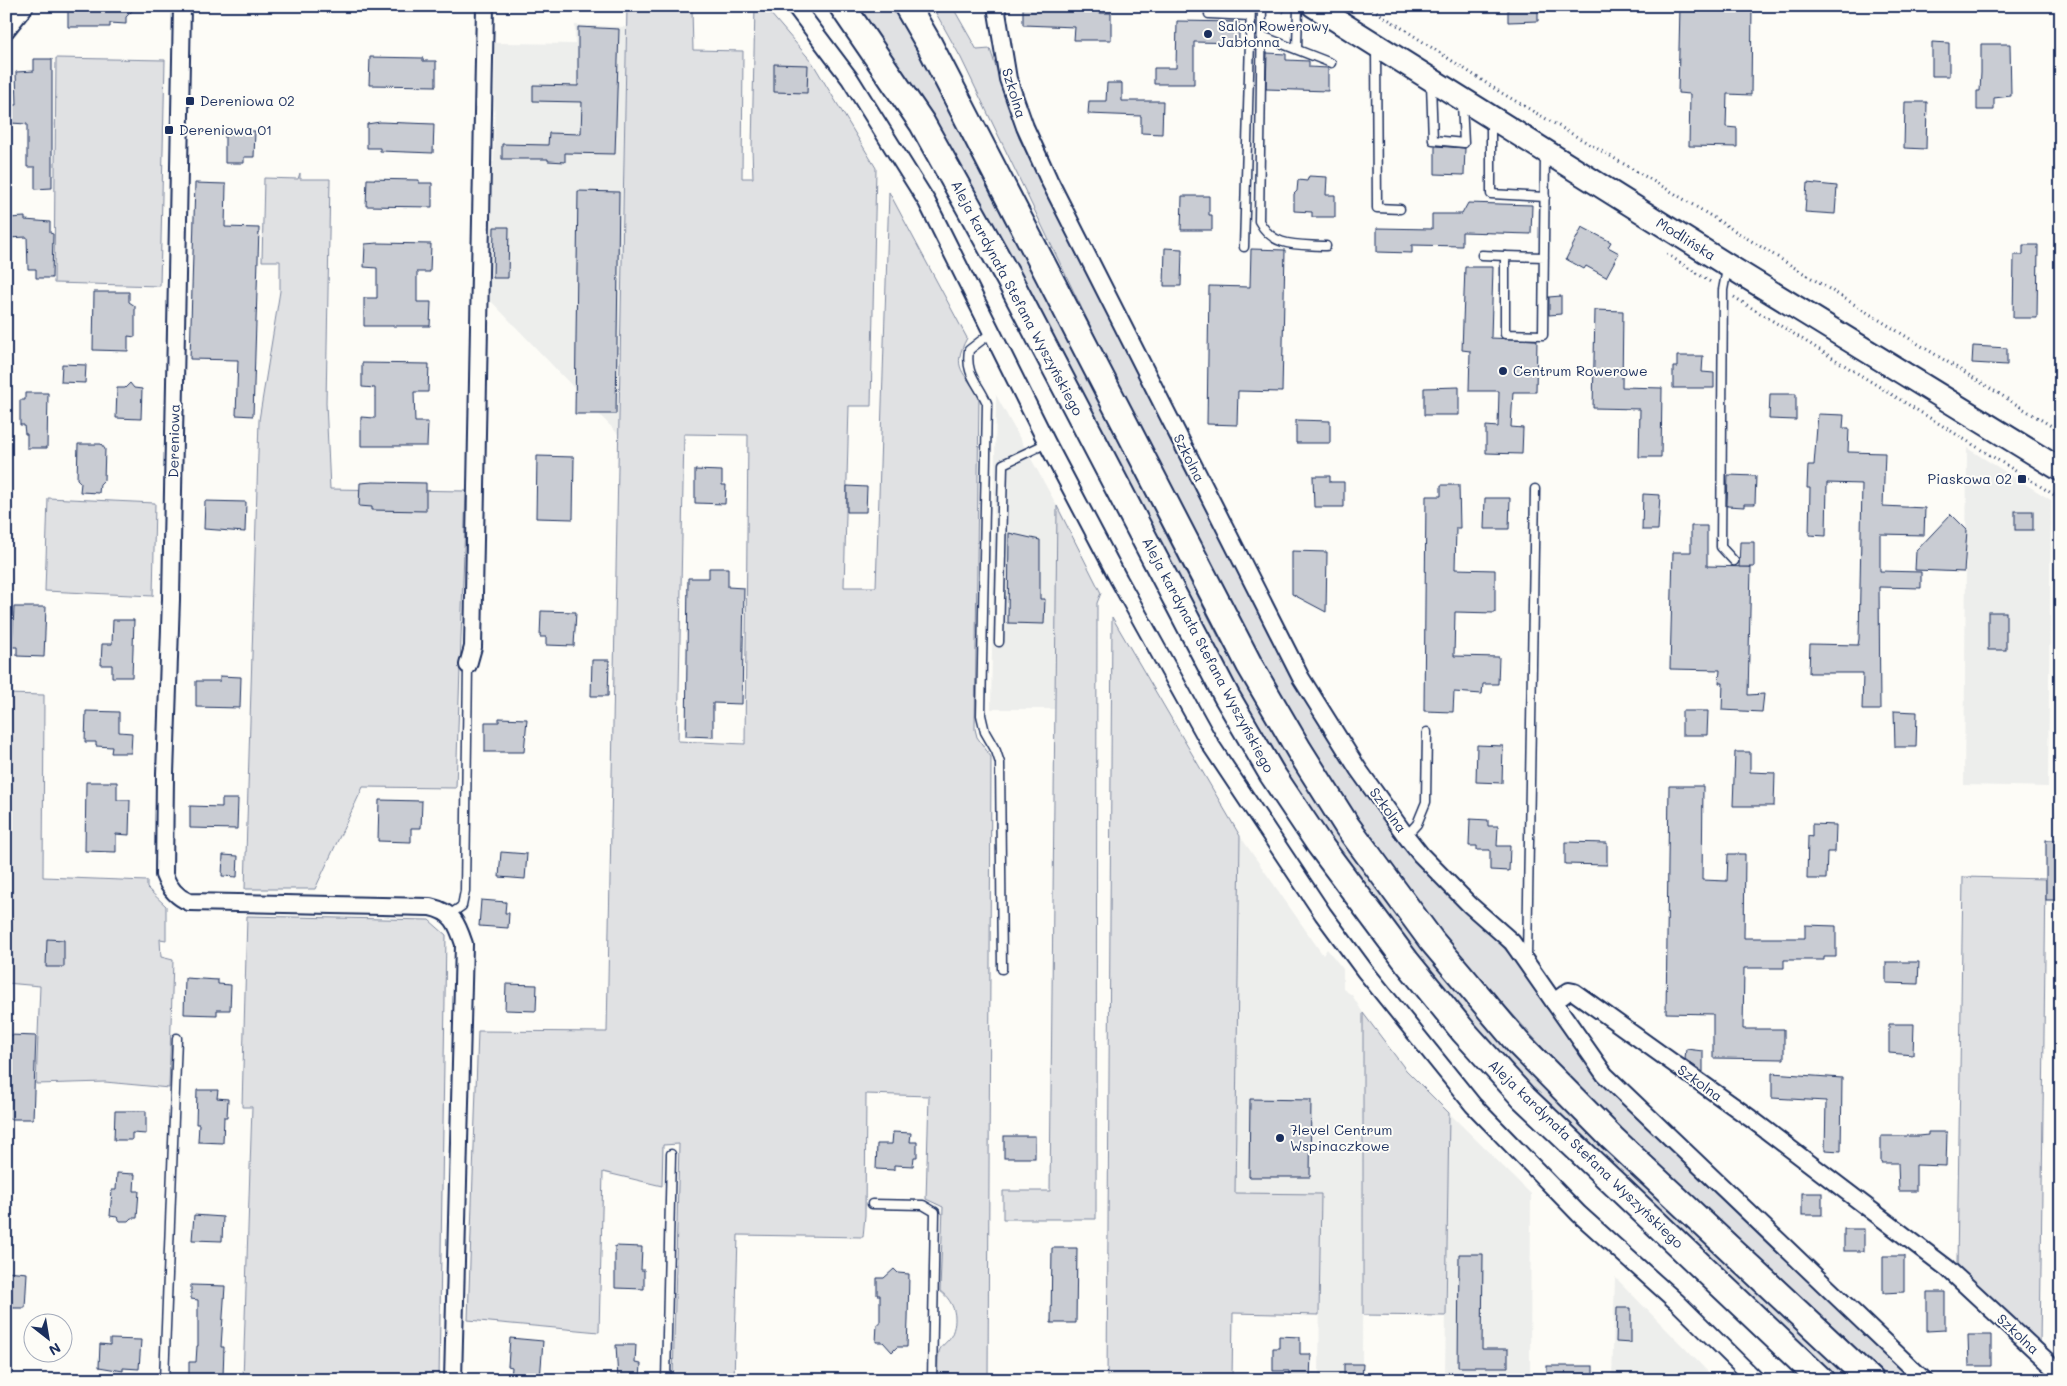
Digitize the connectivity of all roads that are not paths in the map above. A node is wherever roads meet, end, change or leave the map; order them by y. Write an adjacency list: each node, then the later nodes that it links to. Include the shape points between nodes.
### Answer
1 (25, 6): 14 (street)
2 (182, 6): 40 (street, Dereniowa, via 164,875 180,899 189,902 430,907)
3 (485, 6): 37 (street, via 473,638)
4 (795, 6): 31 (street, via 850,79 927,202)
5 (842, 6): 53 (main road, Aleja kardynała Stefana Wyszyńskiego, via 922,122 1010,279 1227,696 1272,774 1318,844 1407,962 1524,1098)
6 (907, 6): 54 (main road, via 1250,666 1298,750 1347,826 1431,940 1518,1043 1627,1151)
7 (996, 6): 39 (street, Szkolna, via 1008,79 1049,180 1301,678 1358,769)
8 (1209, 6): 13 (lane, via 1209,14)
9 (1251, 6): 13 (lane)
10 (1262, 6): 15 (lane)
11 (1298, 6): 17 (lane)
12 (1314, 6): 16 (main road, Modlińska)
13 (1250, 16): 25 (lane)
14 (6, 30)
15 (1262, 36): 17 (lane); 26 (lane, via 1259,221 1271,237 1281,242)
16 (1376, 46): 19 (main road, Modlińska); 24 (lane, via 1377,208)
17 (1297, 50): 18 (lane)
18 (1331, 63)
19 (1431, 79): 20 (main road, Modlińska); 20 (lane, via 1433,140 1464,143)
20 (1461, 98): 21 (main road, Modlińska)
21 (1491, 117): 22 (main road, Modlińska); 23 (lane, via 1491,194)
22 (1545, 150): 23 (lane); 30 (main road, Modlińska)
23 (1545, 197): 29 (lane)
24 (1400, 209)
25 (1244, 246)
26 (1326, 246)
27 (1482, 255): 28 (lane)
28 (1505, 256): 29 (lane); 29 (lane, via 1505,334 1543,335)
29 (1544, 257)
30 (1728, 265): 33 (main road, Modlińska); 35 (lane, via 1723,290 1721,547)
31 (991, 333): 32 (street); 42 (lane, via 969,350 967,360 969,372 987,403 981,715 985,732 1000,763)
32 (1047, 443): 36 (lane, via 1003,464); 52 (street, via 1210,744 1323,914 1365,971 1473,1105 1579,1214 1678,1303)
33 (2061, 470)
34 (1535, 489): 41 (lane)
35 (1734, 561)
36 (999, 642)
37 (468, 666): 40 (lane, via 465,891 462,906)
38 (1427, 732): 39 (lane, via 1426,802 1417,824)
39 (1406, 836): 41 (street, Szkolna, via 1470,905 1512,942)
40 (449, 915): 49 (street, via 464,944)
41 (1527, 963): 43 (street, Szkolna)
42 (1002, 968)
43 (1554, 1002): 47 (street, Szkolna, via 1569,991 1574,992 1750,1118 1947,1268); 55 (street, via 1605,1075)
44 (177, 1038): 48 (lane)
45 (671, 1154): 50 (lane)
46 (872, 1204): 51 (lane, via 923,1205 935,1212)
47 (2061, 1374)
48 (164, 1380)
49 (453, 1380)
50 (666, 1380)
51 (932, 1380)
52 (1756, 1380)
53 (1821, 1380)
54 (1870, 1380)
55 (1924, 1380)

